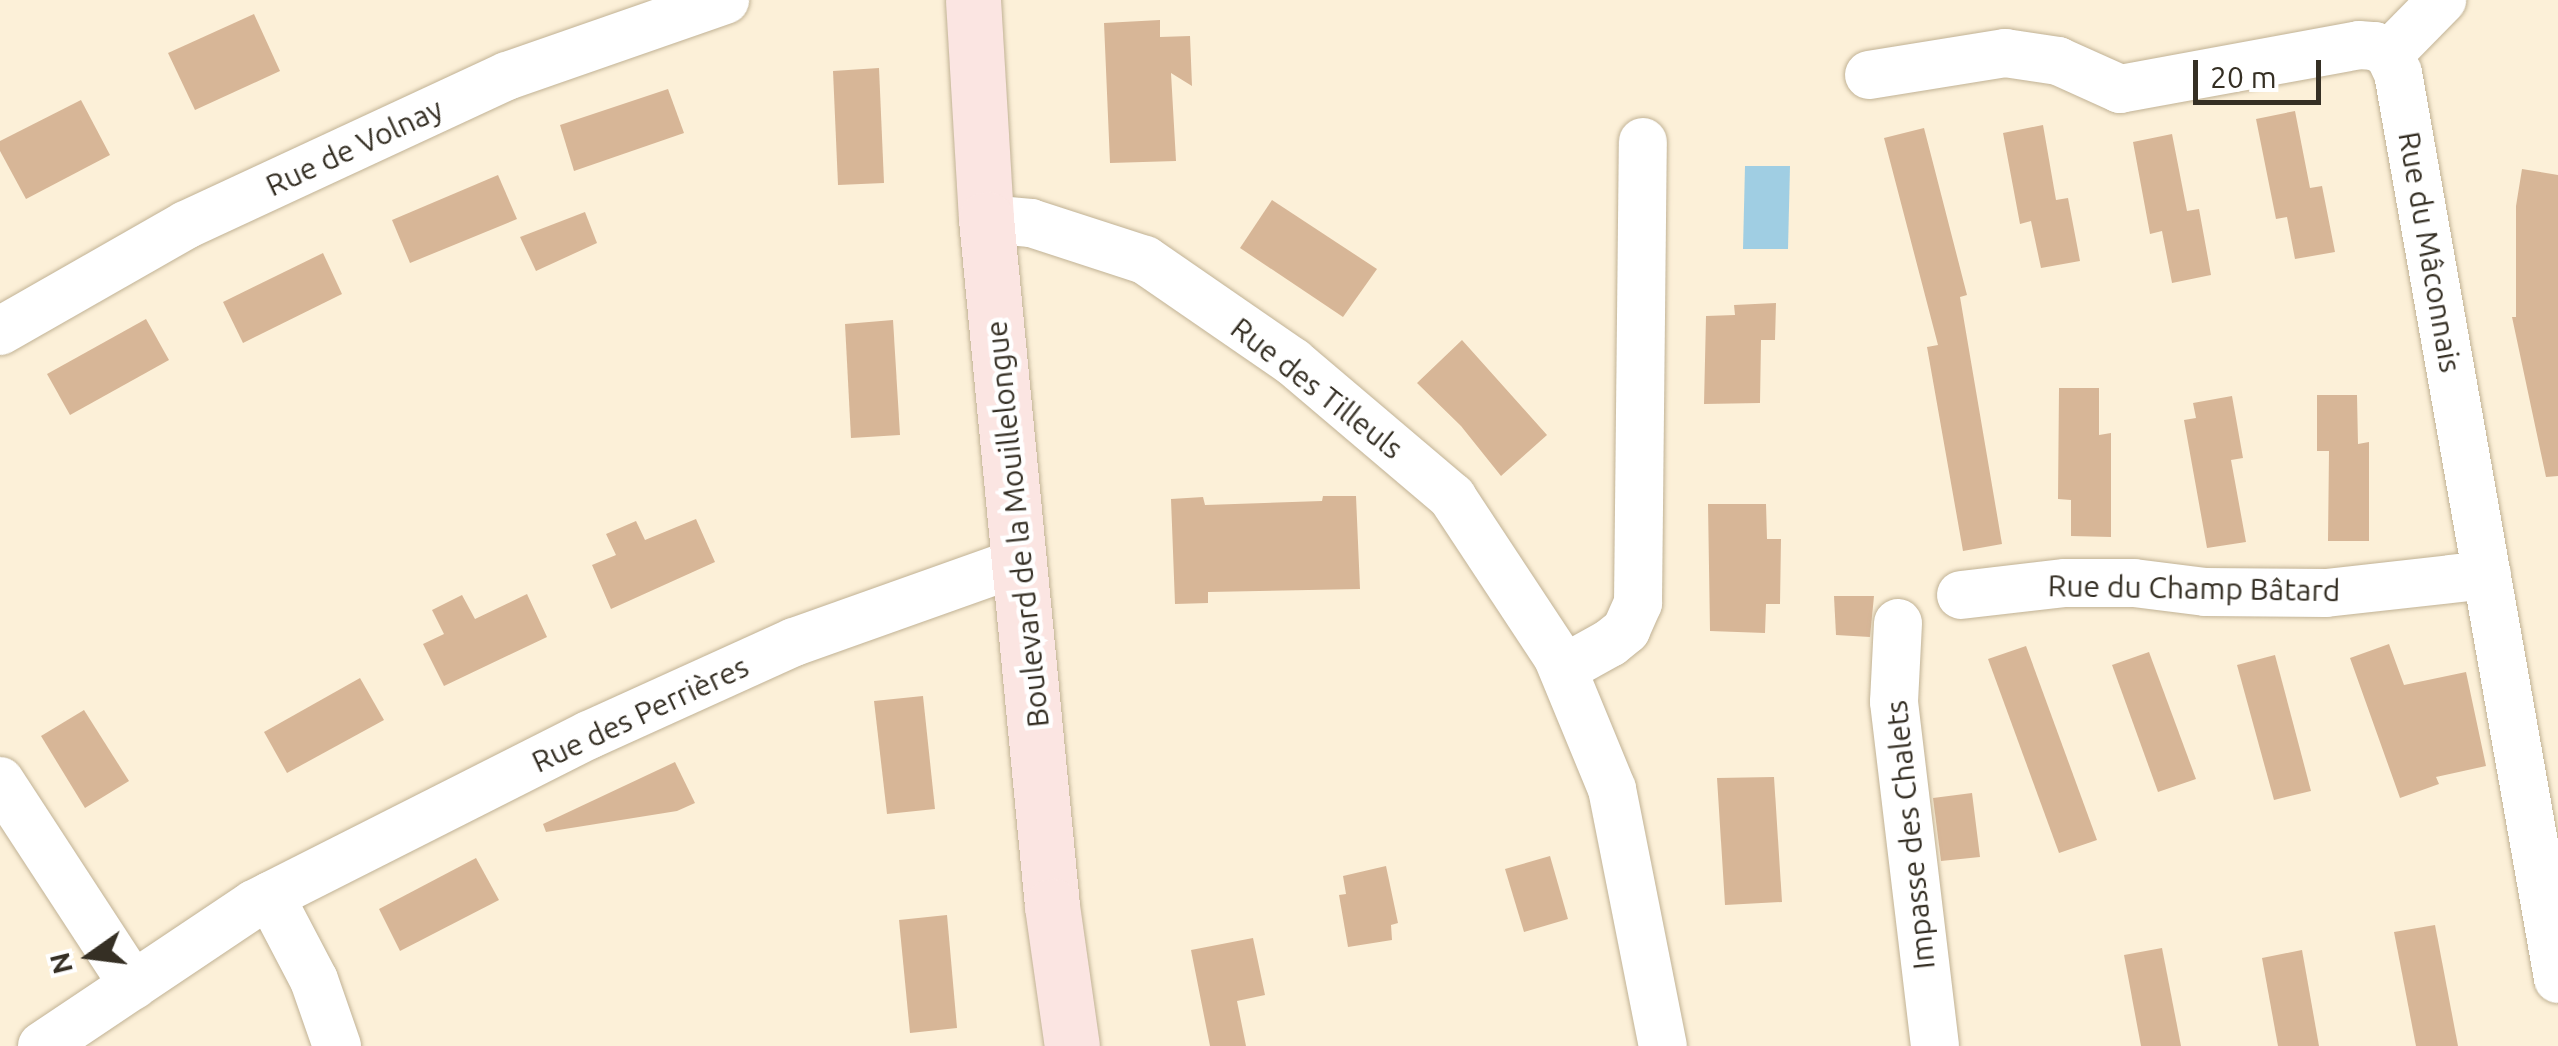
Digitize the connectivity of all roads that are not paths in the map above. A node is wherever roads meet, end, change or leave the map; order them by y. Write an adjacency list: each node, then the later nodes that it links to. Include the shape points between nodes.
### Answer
1 (725, 0): 8 (street, Rue de Volnay, via 507,76 186,225)
2 (973, 0): 7 (main road, Boulevard de la Mouillelongue)
3 (2442, 0): 4 (street)
4 (2390, 54): 5 (street, via 2359,45 2120,89 2058,61 2005,53); 10 (street, Rue du Mâconnais)
5 (1870, 75)
6 (1643, 142): 13 (street, via 1638,603 1618,636)
7 (986, 219): 9 (main road, Boulevard de la Mouillelongue); 13 (street, Rue des Tilleuls, via 1031,223 1145,260 1293,362 1452,497)
8 (0, 330)
9 (1022, 561): 16 (street, Rue des Perrières, via 794,642); 21 (main road, Boulevard de la Mouillelongue, via 1052,906)
10 (2487, 575): 11 (street, Rue du Champ Bâtard, via 2326,593 2099,583); 15 (street, Rue du Mâconnais)
11 (1962, 595)
12 (1898, 624): 23 (street, Impasse des Chalets, via 1894,702)
13 (1562, 669): 22 (street, Rue des Tilleuls, via 1612,789)
14 (0, 781): 18 (street)
15 (2546, 846): 17 (street, Rue du Mâconnais)
16 (270, 896): 18 (street, Rue des Perrières); 20 (street, via 314,980)
17 (2558, 979)
18 (133, 985): 19 (street, Rue des Perrières)
19 (42, 1046)
20 (336, 1046)
21 (1072, 1046)
22 (1663, 1046)
23 (1936, 1046)

